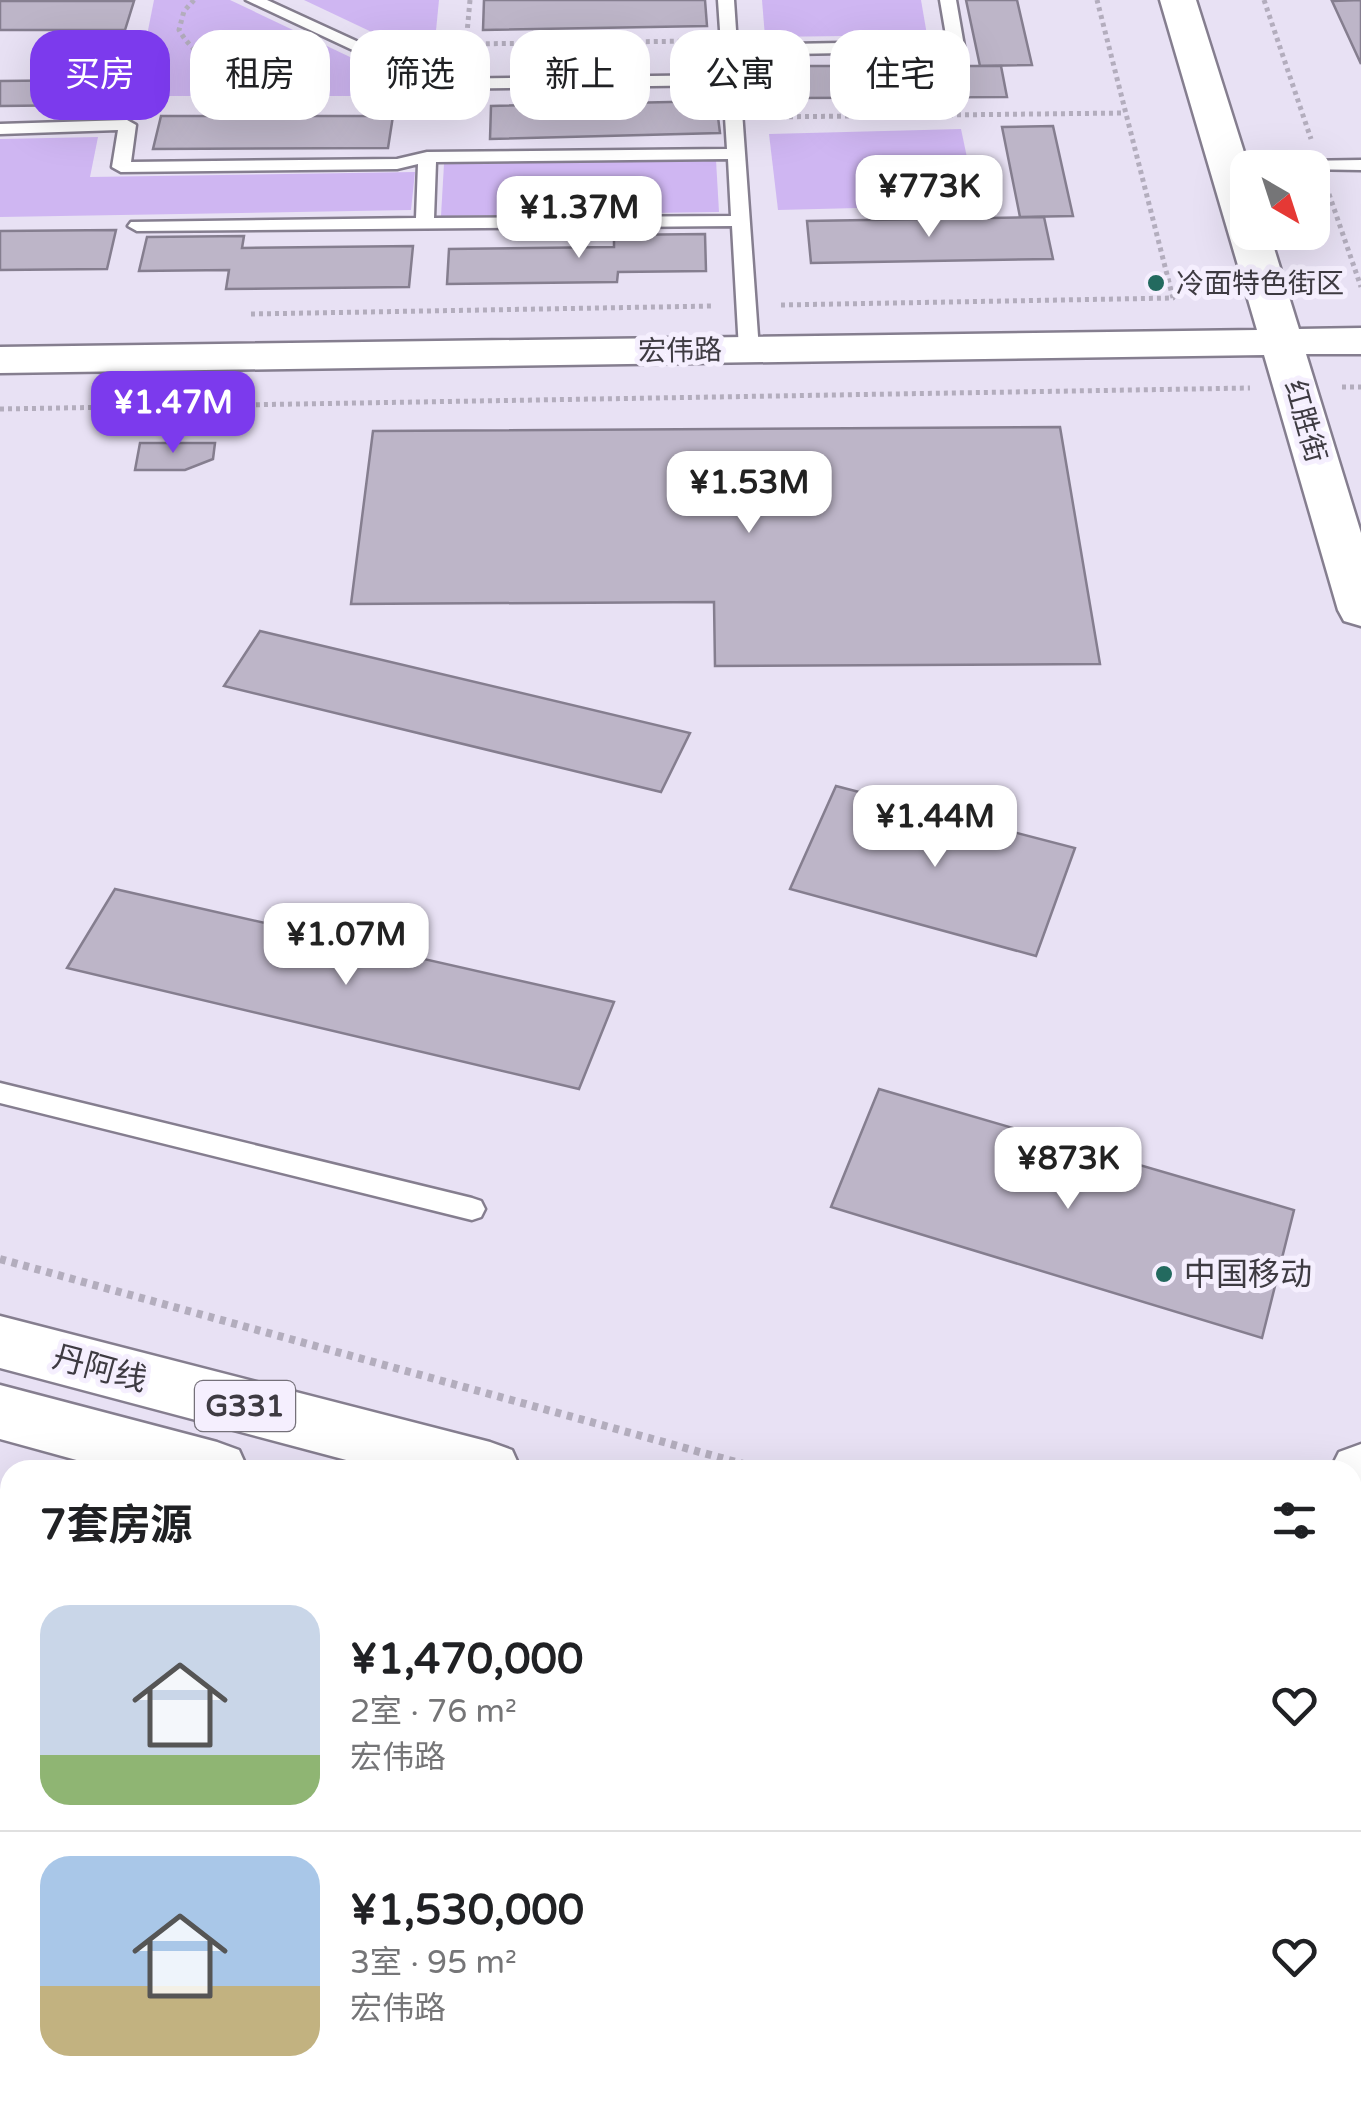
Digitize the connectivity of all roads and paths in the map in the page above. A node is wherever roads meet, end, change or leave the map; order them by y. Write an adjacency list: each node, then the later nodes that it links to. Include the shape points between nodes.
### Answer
1 (194, 0): 12 (path, via 179,30)
2 (254, 0): 9 (lane)
3 (470, 0): 10 (path, via 466,44)
4 (726, 0): 8 (lane)
5 (948, 0): 11 (lane, via 956,46)
6 (1097, 0): 15 (path)
7 (1178, 0): 22 (main road, 红胜街)
8 (728, 30)
9 (350, 44)
10 (670, 46)
11 (810, 46)
12 (190, 47)
13 (670, 81): 14 (lane)
14 (490, 83)
15 (1125, 113): 16 (path); 28 (path, via 1173,298)
16 (810, 116)
17 (734, 120): 19 (lane)
18 (0, 129): 20 (lane, via 127,126 121,166 397,164)
19 (736, 154): 20 (lane); 24 (lane)
20 (428, 157): 25 (lane)
21 (1361, 166): 22 (lane)
22 (1229, 167): 23 (main road, 红胜街)
23 (1230, 170)
24 (741, 222): 25 (lane); 28 (lane)
25 (425, 224): 26 (lane)
26 (137, 226)
27 (1254, 250): 31 (main road, 红胜街)
28 (746, 306): 29 (path); 32 (lane)
29 (236, 314)
30 (1361, 341): 31 (main road, 宏伟路)
31 (1282, 342): 32 (main road, 宏伟路); 35 (main road, 红胜街)
32 (750, 350): 33 (main road, 宏伟路)
33 (0, 360)
34 (1361, 387): 35 (path)
35 (1296, 388): 36 (path); 37 (main road, 红胜街)
36 (0, 409)
37 (1361, 610)
38 (0, 1093): 39 (lane)
39 (472, 1209)
40 (0, 1258): 45 (path)
41 (0, 1342): 44 (main road, 丹阿线 / G331)
42 (0, 1412): 43 (main road, G331)
43 (180, 1460)
44 (452, 1460)
45 (730, 1460)

